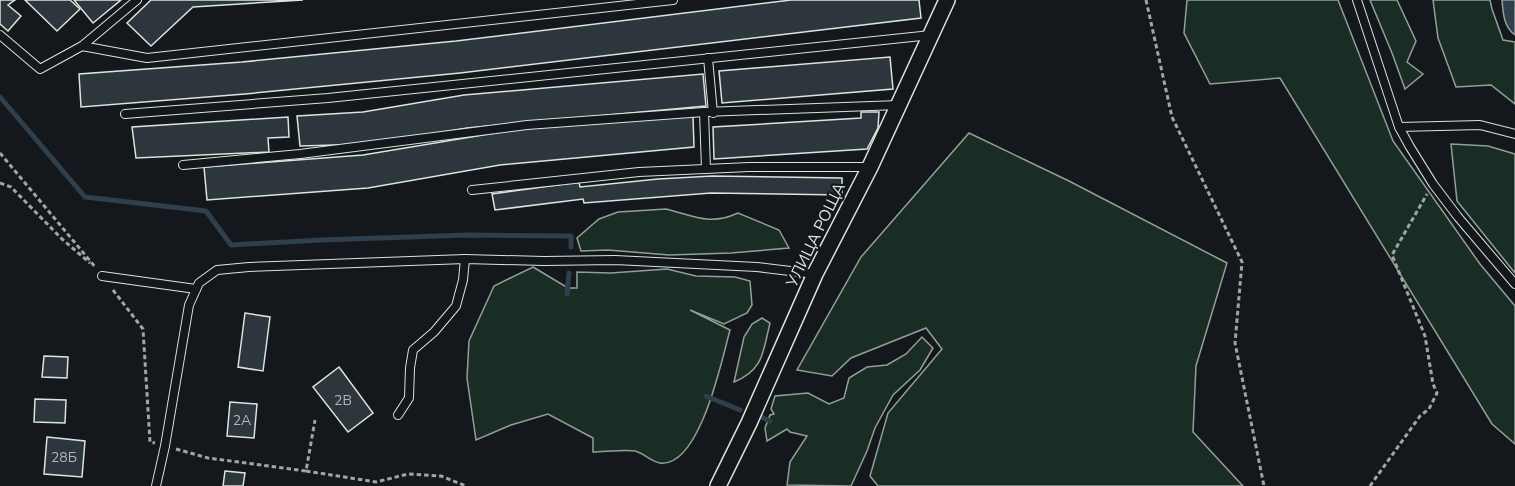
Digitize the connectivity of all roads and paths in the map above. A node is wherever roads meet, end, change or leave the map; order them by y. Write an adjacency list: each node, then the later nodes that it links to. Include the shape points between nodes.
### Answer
1 (137, 0): 8 (lane)
2 (673, 0): 8 (lane, via 147,58)
3 (946, 0): 7 (street, УЛИЦА РОЩА)
4 (1146, 0): 34 (path, via 1172,117 1242,262 1235,343)
5 (1357, 0): 13 (lane)
6 (0, 35): 8 (lane, via 40,69)
7 (931, 35): 9 (lane); 10 (street, УЛИЦА РОЩА)
8 (82, 46)
9 (708, 58): 11 (lane); 12 (lane, via 328,98)
10 (898, 105): 11 (lane); 17 (street, УЛИЦА РОЩА)
11 (709, 112): 16 (lane, via 527,125); 18 (lane)
12 (125, 114)
13 (1399, 127): 14 (lane, via 1480,125); 20 (lane)
14 (1515, 134)
15 (0, 153): 23 (path)
16 (183, 165)
17 (870, 167): 18 (lane); 24 (street, УЛИЦА РОЩА)
18 (706, 169): 21 (lane, via 639,172)
19 (0, 183): 23 (path, via 10,187)
20 (1433, 184): 25 (lane); 35 (path, via 1392,255 1425,336 1437,393)
21 (472, 190)
22 (465, 259): 24 (lane, via 615,260); 26 (lane, via 217,270); 27 (lane, via 456,306 413,350 409,398)
23 (100, 274): 26 (lane); 29 (path, via 143,329 150,442)
24 (815, 274): 33 (street, УЛИЦА РОЩА)
25 (1515, 285)
26 (196, 289): 29 (lane, via 189,305)
27 (398, 416)
28 (315, 420): 30 (path)
29 (164, 449): 30 (path); 31 (lane)
30 (306, 471): 32 (path, via 376,482 408,474 441,476)
31 (156, 486)
32 (466, 486)
33 (718, 486)
34 (1264, 486)
35 (1370, 486)

